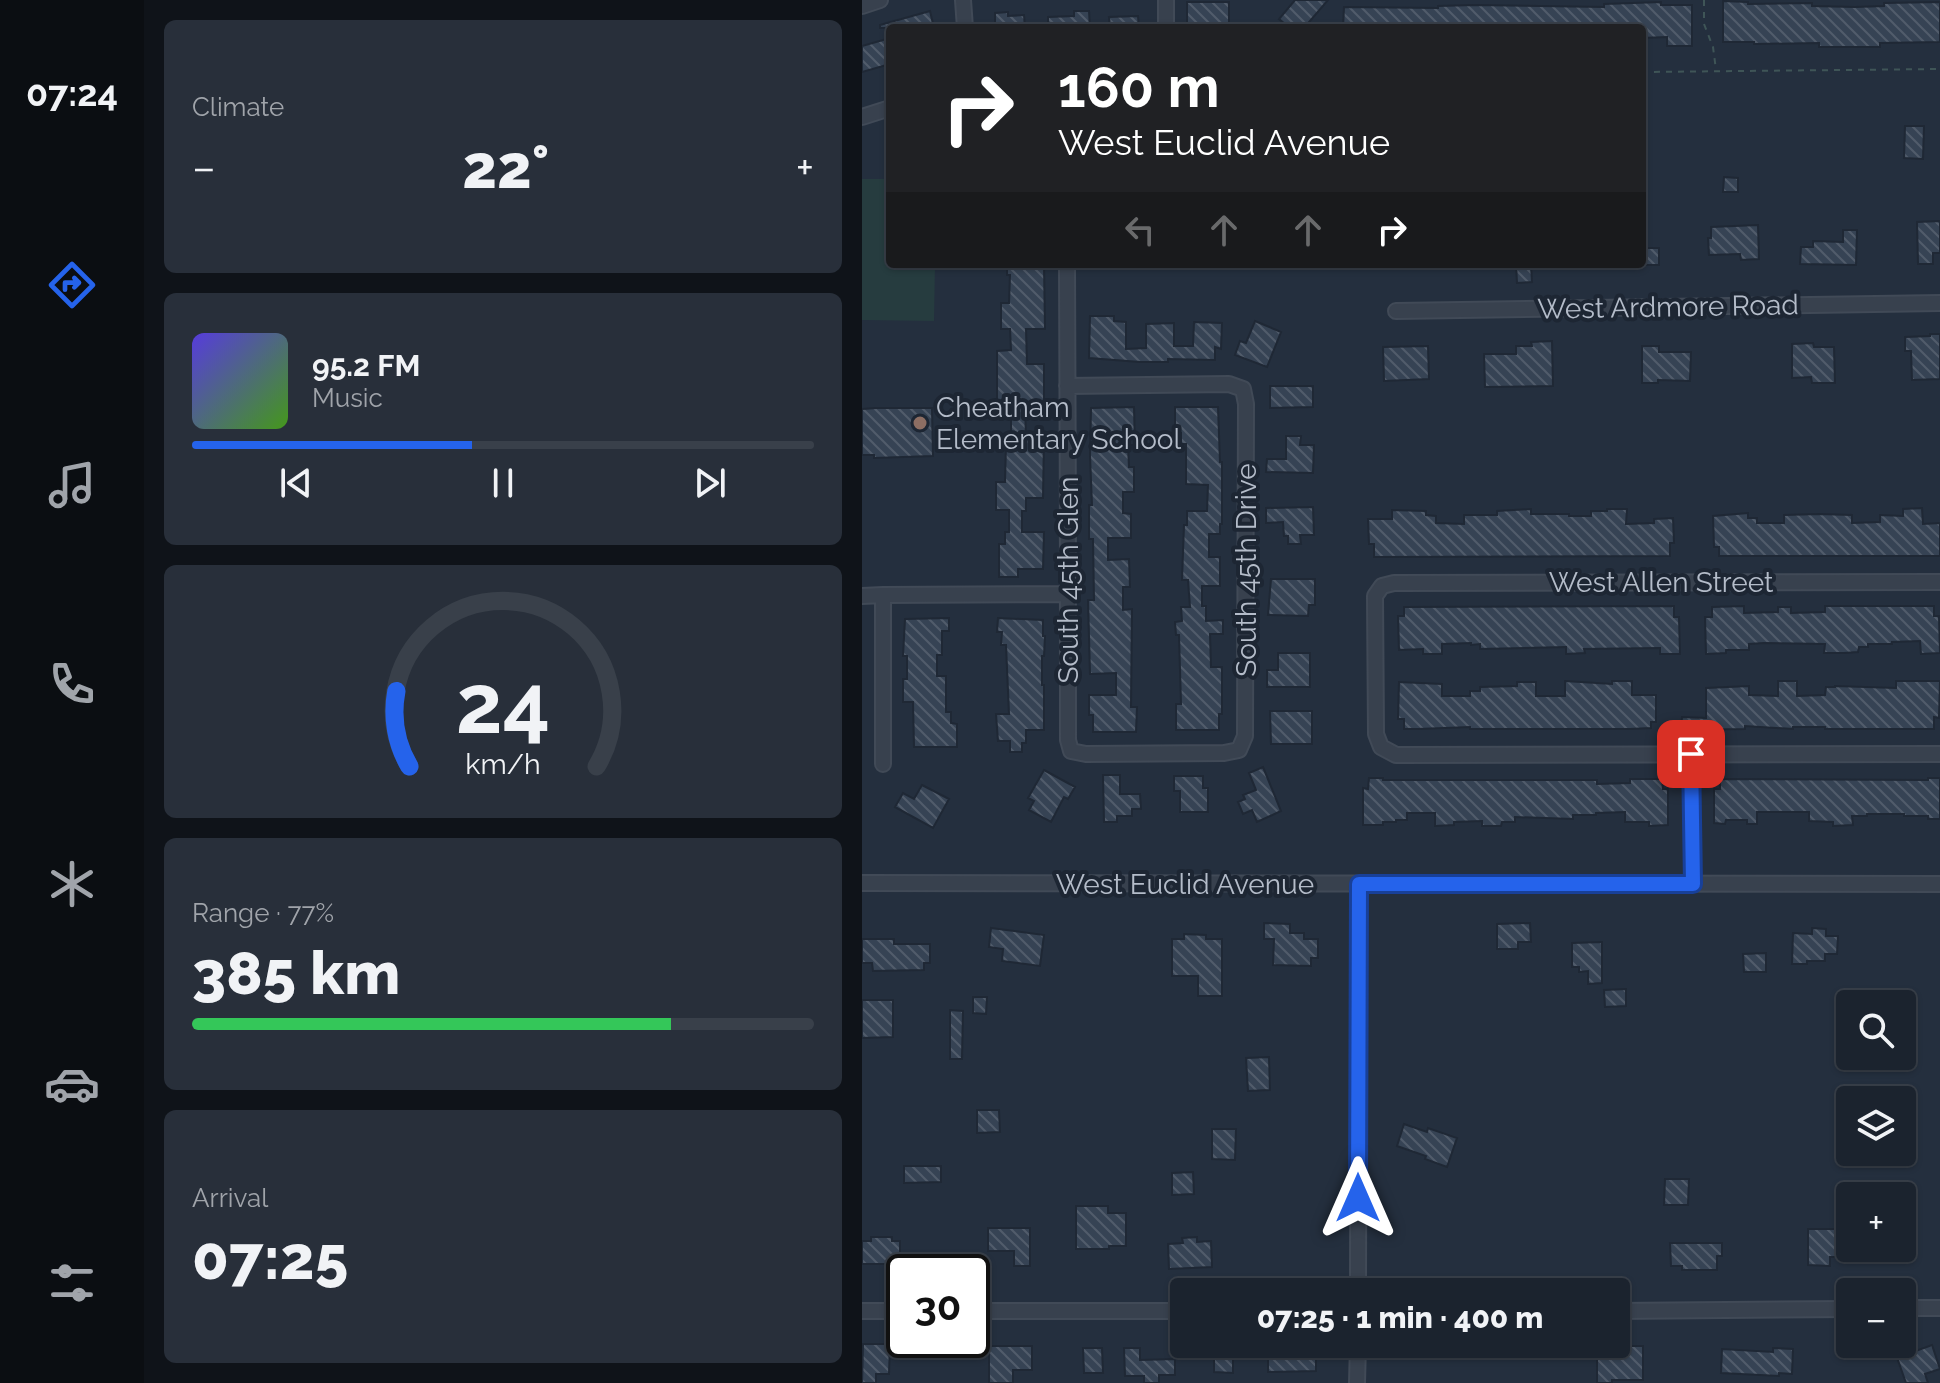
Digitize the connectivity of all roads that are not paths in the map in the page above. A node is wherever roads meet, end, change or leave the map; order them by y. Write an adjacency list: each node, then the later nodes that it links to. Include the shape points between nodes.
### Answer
1 (880, 0): 4 (street)
2 (963, 0): 5 (street)
3 (1166, 0): 6 (street)
4 (862, 6)
5 (965, 24)
6 (1166, 24)
7 (886, 109): 8 (street)
8 (862, 117)
9 (1067, 268): 12 (street, South 45th Glen)
10 (1940, 303): 11 (street, West Ardmore Road)
11 (1396, 311)
12 (1067, 386): 14 (street, South 45th Glen); 17 (street, South 45th Drive, via 1229,384 1243,389 1246,404 1245,736 1239,750)
13 (1940, 582): 18 (street, West Allen Street, via 1394,583 1382,586 1375,596 1376,734 1381,747 1396,755)
14 (1069, 594): 15 (street); 17 (street, South 45th Glen)
15 (883, 595): 16 (street); 20 (street)
16 (862, 596)
17 (1071, 751)
18 (1691, 754): 19 (street); 23 (street)
19 (1940, 754)
20 (883, 764)
21 (862, 883): 22 (street, West Euclid Avenue)
22 (1359, 884): 23 (street, West Euclid Avenue); 25 (street)
23 (1693, 884): 24 (street, West Euclid Avenue)
24 (1940, 884)
25 (1358, 1278)
26 (1916, 1308): 27 (street)
27 (1940, 1308)
28 (1836, 1309): 33 (street)
29 (862, 1311): 30 (street)
30 (886, 1311)
31 (990, 1311): 32 (street)
32 (1170, 1311)
33 (1630, 1311)
34 (1358, 1358): 35 (street)
35 (1357, 1383)

